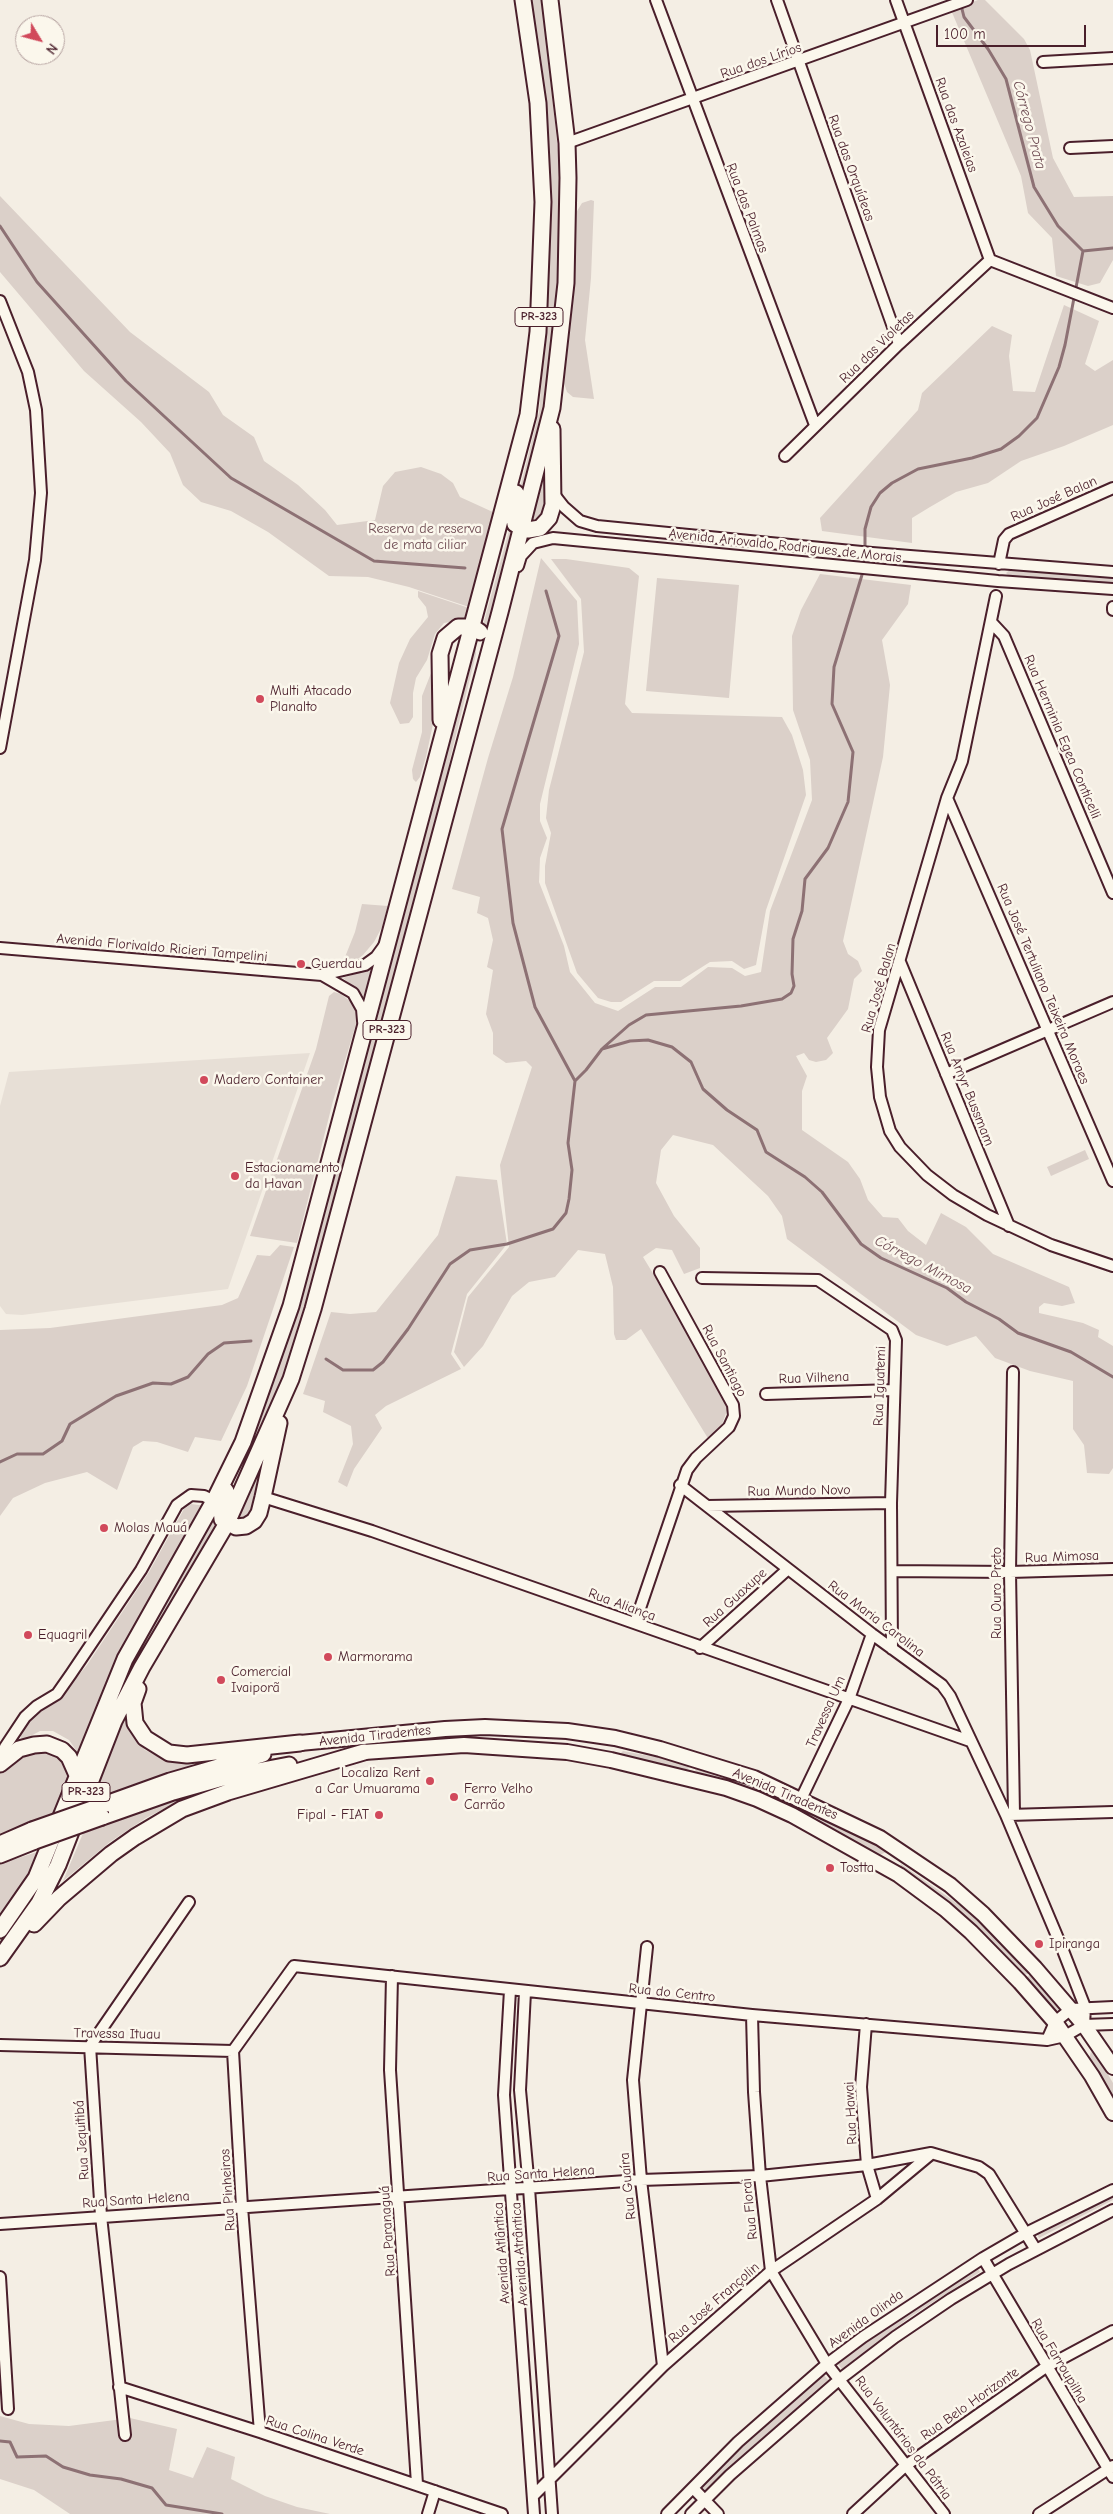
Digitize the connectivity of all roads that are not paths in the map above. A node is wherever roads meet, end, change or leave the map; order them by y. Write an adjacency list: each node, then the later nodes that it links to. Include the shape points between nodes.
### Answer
1 (524, 0): 20 (highway, PR-323, via 538,103 543,202 538,332)
2 (550, 0): 12 (highway, PR-323)
3 (656, 0): 11 (street, Rua das Palmas)
4 (777, 0): 9 (street, Rua das Orquídeas)
5 (896, 0): 7 (street, Rua das Azaleias)
6 (962, 2): 7 (street, Rua dos Lírios)
7 (905, 24): 9 (street, Rua dos Lírios); 15 (street, Rua das Azaleias)
8 (1113, 58): 10 (street)
9 (799, 62): 11 (street, Rua dos Lírios); 18 (street, Rua das Orquídeas)
10 (1043, 62)
11 (692, 100): 12 (street, Rua dos Lírios); 21 (street, Rua das Palmas)
12 (567, 143): 19 (highway, PR-323, via 566,283)
13 (1113, 146): 14 (street)
14 (1070, 148)
15 (990, 260): 17 (street); 18 (street, Rua das Violetas)
16 (0, 301): 34 (street, via 28,372 36,410 41,493 35,560)
17 (1113, 308)
18 (899, 344): 21 (street, Rua das Violetas)
19 (552, 408): 24 (highway); 25 (highway, PR-323)
20 (528, 415): 25 (highway, via 513,513 516,524); 32 (highway, PR-323)
21 (815, 425): 22 (street, Rua das Violetas)
22 (785, 456)
23 (1113, 488): 26 (street, Rua José Balan, via 1009,534 1004,540)
24 (553, 493): 25 (highway, via 553,505 544,524 535,530); 26 (street, Avenida Ariovaldo Rodrigues de Morais, via 580,521 597,526)
25 (521, 528): 30 (highway, PR-323)
26 (999, 564): 27 (street, Avenida Ariovaldo Rodrigues de Morais)
27 (1113, 572)
28 (1113, 589): 30 (street, Avenida Ariovaldo Rodrigues de Morais, via 553,538 532,543 521,556 505,607)
29 (996, 596): 31 (street, Rua José Balan)
30 (500, 612): 33 (highway, PR-323)
31 (991, 622): 36 (street, Rua José Balan, via 962,761); 37 (street, Rua Herminia Egea Conticelli, via 1004,636)
32 (473, 627): 33 (highway, via 480,631 484,642); 35 (highway, PR-323); 35 (highway, via 458,627 450,632 441,646 442,712 432,762)
33 (480, 678): 52 (highway, PR-323, via 313,1309)
34 (0, 748)
35 (434, 772): 38 (highway, PR-323)
36 (947, 798): 40 (street, Rua José Balan); 43 (street, Rua José Tertuliano Teixeira Moraes)
37 (1113, 893)
38 (390, 937): 41 (street, Avenida Florivaldo Ricieri Tampelini, via 376,957 365,965); 44 (highway, PR-323)
39 (0, 948): 41 (street, Avenida Florivaldo Ricieri Tampelini)
40 (900, 962): 45 (street, Rua Amyr Bussmam); 47 (street, Rua José Balan, via 879,1030 877,1052 880,1097 890,1131 927,1176 953,1195)
41 (322, 975): 44 (street, Avenida Florivaldo Ricieri Tampelini, via 342,985 359,1001 364,1018)
42 (1113, 1002): 43 (street)
43 (1048, 1030): 45 (street); 46 (street, Rua José Tertuliano Teixeira Moraes)
44 (362, 1040): 59 (highway, PR-323, via 291,1306)
45 (946, 1074): 47 (street, Rua Amyr Bussmam)
46 (1113, 1181)
47 (1009, 1226): 48 (street, Rua José Balan, via 1075,1255)
48 (1113, 1266)
49 (660, 1272): 55 (street, Rua Santiago, via 733,1405 734,1416 729,1426 696,1458)
50 (702, 1278): 53 (street, Rua Iguatemi, via 806,1278 827,1284 892,1330 896,1340)
51 (1013, 1372): 63 (street, Rua Ouro Preto)
52 (290, 1379): 56 (highway); 59 (highway, PR-323)
53 (893, 1390): 54 (street, Rua Vilhena); 57 (street, Rua Iguatemi)
54 (766, 1394)
55 (680, 1485): 58 (street, Rua Maria Carolina); 64 (street, Rua Santiago)
56 (263, 1497): 59 (highway, via 259,1513 246,1526 236,1527); 64 (street, Rua Aliança, via 372,1531)
57 (891, 1503): 58 (street, Rua Mundo Novo); 62 (street, Rua Iguatemi)
58 (707, 1506): 60 (street, Rua Maria Carolina)
59 (220, 1513): 65 (highway, PR-323); 76 (street, via 204,1496 191,1495 177,1505 141,1570 72,1674 57,1694 25,1716 5,1747); 77 (highway, PR-323, via 125,1659)
60 (788, 1569): 66 (street, Rua Maria Carolina); 67 (street, Rua Guaxupe)
61 (1113, 1569): 63 (street, Rua Mimosa)
62 (892, 1572): 63 (street, Rua Mimosa); 68 (street, Rua Iguatemi)
63 (1010, 1572): 82 (street, Rua Ouro Preto)
64 (634, 1623): 67 (street, Rua Aliança)
65 (168, 1624): 72 (highway, via 133,1703 135,1723 144,1738 169,1753 187,1755); 92 (highway, PR-323, via 114,1721 39,1903)
66 (872, 1634): 68 (street, Rua Maria Carolina); 69 (street, Travessa Um)
67 (700, 1648): 69 (street, Rua Aliança)
68 (892, 1649): 71 (street, Rua Maria Carolina, via 942,1685)
69 (849, 1699): 71 (street, Rua Aliança); 79 (street, Travessa Um)
70 (445, 1729): 72 (main road, Avenida Tiradentes); 73 (main road); 75 (main road, Avenida Tiradentes, via 514,1728 583,1733 615,1738)
71 (970, 1741): 82 (street, Rua Maria Carolina)
72 (300, 1743): 80 (highway, via 170,1781)
73 (446, 1745): 74 (main road, Avenida Tiradentes); 78 (main road, Avenida Tiradentes, via 567,1752)
74 (364, 1752): 80 (highway, via 226,1777); 92 (highway, via 207,1798 158,1823 134,1837 85,1875)
75 (695, 1760): 78 (main road); 79 (main road, Avenida Tiradentes, via 754,1778)
76 (0, 1762): 77 (highway, via 19,1749 47,1744 69,1756)
77 (77, 1775): 90 (highway, PR-323, via 36,1878)
78 (690, 1779): 83 (main road, Avenida Tiradentes, via 757,1799)
79 (807, 1802): 83 (main road); 86 (main road, Avenida Tiradentes)
80 (104, 1811): 84 (highway, bridge)
81 (1113, 1812): 82 (street)
82 (1010, 1815): 98 (street, Rua Maria Carolina)
83 (805, 1822): 88 (main road, Avenida Tiradentes)
84 (34, 1835): 85 (highway); 87 (highway)
85 (0, 1844)
86 (900, 1849): 88 (main road); 98 (main road, Avenida Tiradentes, via 973,1904)
87 (0, 1855)
88 (888, 1868): 100 (main road, Avenida Tiradentes, via 945,1908 1020,1982)
89 (189, 1902): 107 (street)
90 (0, 1930)
91 (647, 1947): 96 (street, Rua Guaíra)
92 (1, 1957)
93 (392, 1976): 94 (street, Rua do Centro); 108 (street, Rua do Centro, via 294,1966); 118 (street, Rua Paranaguá, via 390,2070)
94 (510, 1990): 95 (street, Rua do Centro); 116 (street, Avenida Atlântica, via 504,2095)
95 (525, 1992): 96 (street, Rua do Centro); 115 (street, Avenida Atrântica, via 520,2090)
96 (642, 2003): 99 (street, Rua do Centro); 114 (street, Rua Guaíra, via 633,2080)
97 (1113, 2007): 98 (street)
98 (1078, 2008): 100 (street); 103 (main road, Avenida Tiradentes)
99 (752, 2015): 101 (street, Rua do Centro); 113 (street, Rua Florai)
100 (1055, 2022): 104 (main road, Avenida Tiradentes); 105 (street)
101 (866, 2024): 105 (street, Rua do Centro); 112 (street, Rua Hawai, via 862,2087)
102 (1113, 2024): 103 (street)
103 (1084, 2025): 104 (street, Rua do Centro); 109 (main road, Avenida Tiradentes)
104 (1065, 2036): 105 (street, Rua do Centro); 110 (main road, Avenida Tiradentes)
105 (1047, 2040)
106 (0, 2045): 107 (street, Travessa Ituau)
107 (90, 2046): 108 (street, Travessa Ituau); 122 (street, Rua Jequitibá)
108 (233, 2051): 120 (street, Rua Pinheiros)
109 (1113, 2067)
110 (1113, 2113)
111 (931, 2153): 112 (street, Rua Santa Helena); 119 (street, Rua José Françolin); 124 (street, Rua Santa Helena, via 979,2167 989,2174)
112 (867, 2165): 113 (street, Rua Santa Helena); 119 (street, Rua Hawai)
113 (760, 2176): 114 (street, Rua Santa Helena); 127 (street, Rua Florai)
114 (641, 2180): 115 (street, Rua Santa Helena); 132 (street, Rua Guaíra)
115 (529, 2188): 116 (street, Rua Santa Helena); 141 (street, Avenida Atrântica)
116 (511, 2190): 118 (street, Rua Santa Helena); 145 (street, Avenida Atlântica)
117 (1113, 2190): 124 (street, Avenida Olinda)
118 (400, 2197): 120 (street, Rua Santa Helena); 142 (street, Rua Paranaguá)
119 (877, 2199): 127 (street, Rua José Françolin)
120 (242, 2206): 122 (street, Rua Santa Helena); 137 (street, Rua Pinheiros)
121 (1113, 2210): 125 (street)
122 (101, 2216): 123 (street, Rua Santa Helena); 135 (street, Rua Jequitibá)
123 (0, 2224)
124 (1026, 2233): 125 (street, Rua Santa Helena); 126 (street, Avenida Olinda)
125 (1036, 2250): 128 (street)
126 (983, 2258): 128 (street, Rua Farroupilha); 131 (street, Avenida Olinda, via 890,2318)
127 (771, 2271): 131 (street, Rua Florai); 132 (street, Rua José Françolin)
128 (992, 2275): 133 (street, Rua Farroupilha); 134 (street, via 923,2318)
129 (0, 2277): 136 (street)
130 (1113, 2330): 133 (street, Rua Belo Horizonte)
131 (828, 2364): 134 (street, Rua Florai); 143 (street, Avenida Olinda, via 738,2442)
132 (663, 2366): 141 (street, Rua José Françolin)
133 (1046, 2367): 139 (street, Rua Belo Horizonte); 140 (street, Rua Farroupilha)
134 (840, 2379): 139 (street, Rua Voluntários da Pátria); 146 (street)
135 (119, 2387): 137 (street, Rua Colina Verde); 138 (street, Rua Jequitibá)
136 (8, 2408)
137 (260, 2432): 142 (street, Rua Colina Verde)
138 (125, 2435)
139 (905, 2466): 154 (street, Rua Belo Horizonte); 155 (street, Rua Voluntários da Pátria)
140 (1111, 2471): 156 (street)
141 (550, 2480): 145 (street, Rua José Françolin); 150 (street, Avenida Atrântica)
142 (418, 2484): 144 (street, Rua Colina Verde)
143 (693, 2488): 146 (street); 151 (street, Avenida Olinda)
144 (435, 2491): 147 (street); 148 (street, Rua Colina Verde)
145 (533, 2496): 149 (street, Avenida Atlântica)
146 (704, 2500): 152 (street); 153 (street)
147 (428, 2514)
148 (502, 2514)
149 (534, 2514)
150 (552, 2514)
151 (667, 2514)
152 (691, 2514)
153 (718, 2514)
154 (853, 2514)
155 (944, 2514)
156 (1040, 2514)

